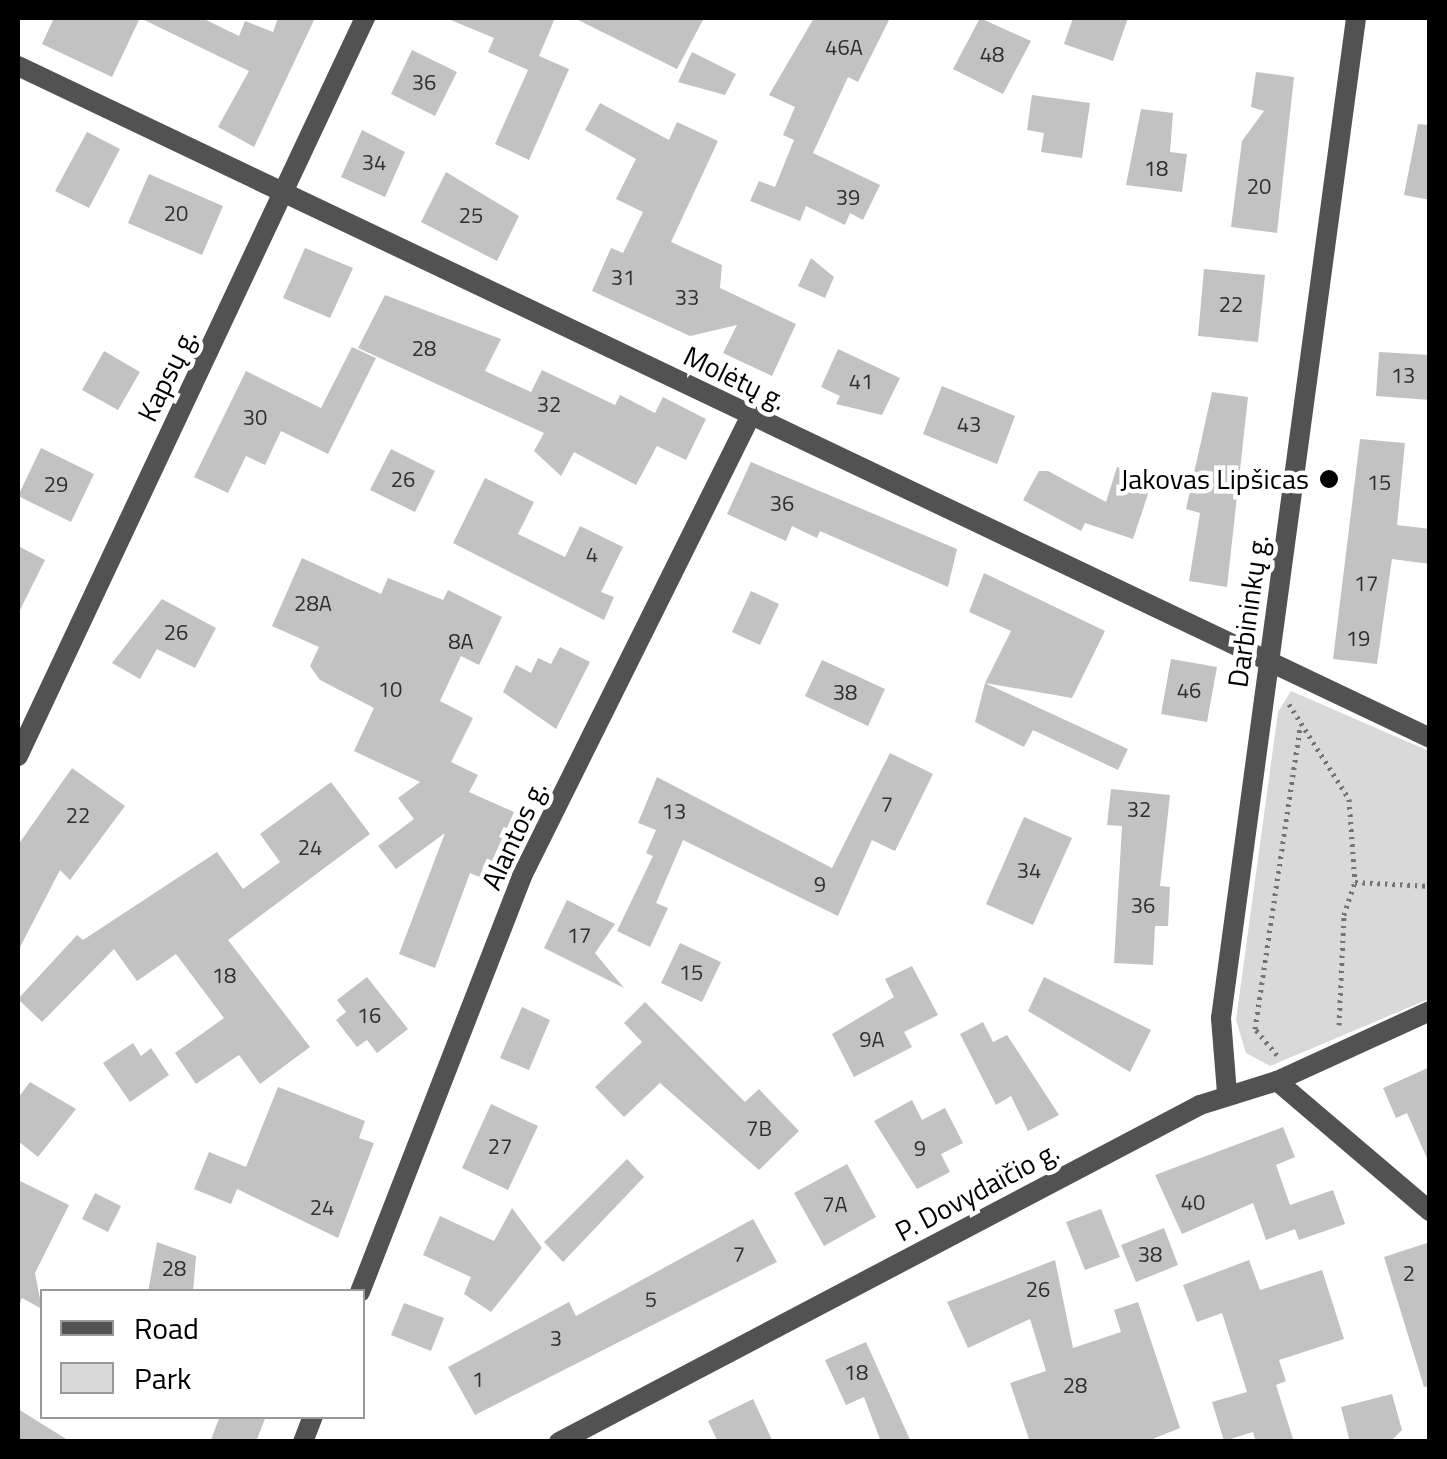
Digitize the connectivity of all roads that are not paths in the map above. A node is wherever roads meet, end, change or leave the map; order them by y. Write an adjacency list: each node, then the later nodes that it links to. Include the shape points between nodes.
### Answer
1 (365, 18): 4 (street, Kapsų g.)
2 (1356, 18): 6 (street, Darbininkų g.)
3 (18, 66): 4 (street, Molėtų g.)
4 (284, 191): 5 (street, Molėtų g.); 8 (street, Kapsų g.)
5 (750, 417): 6 (street, Molėtų g.); 13 (street, Alantos g., via 522,876)
6 (1270, 660): 7 (street, Molėtų g.); 11 (street, Darbininkų g., via 1221,1018)
7 (1430, 738)
8 (18, 756)
9 (1430, 1010): 10 (street, P. Dovydaičio g.)
10 (1277, 1081): 11 (street, P. Dovydaičio g.); 12 (street)
11 (1227, 1093): 14 (street, P. Dovydaičio g.)
12 (1430, 1211)
13 (361, 1289)
14 (560, 1442)

